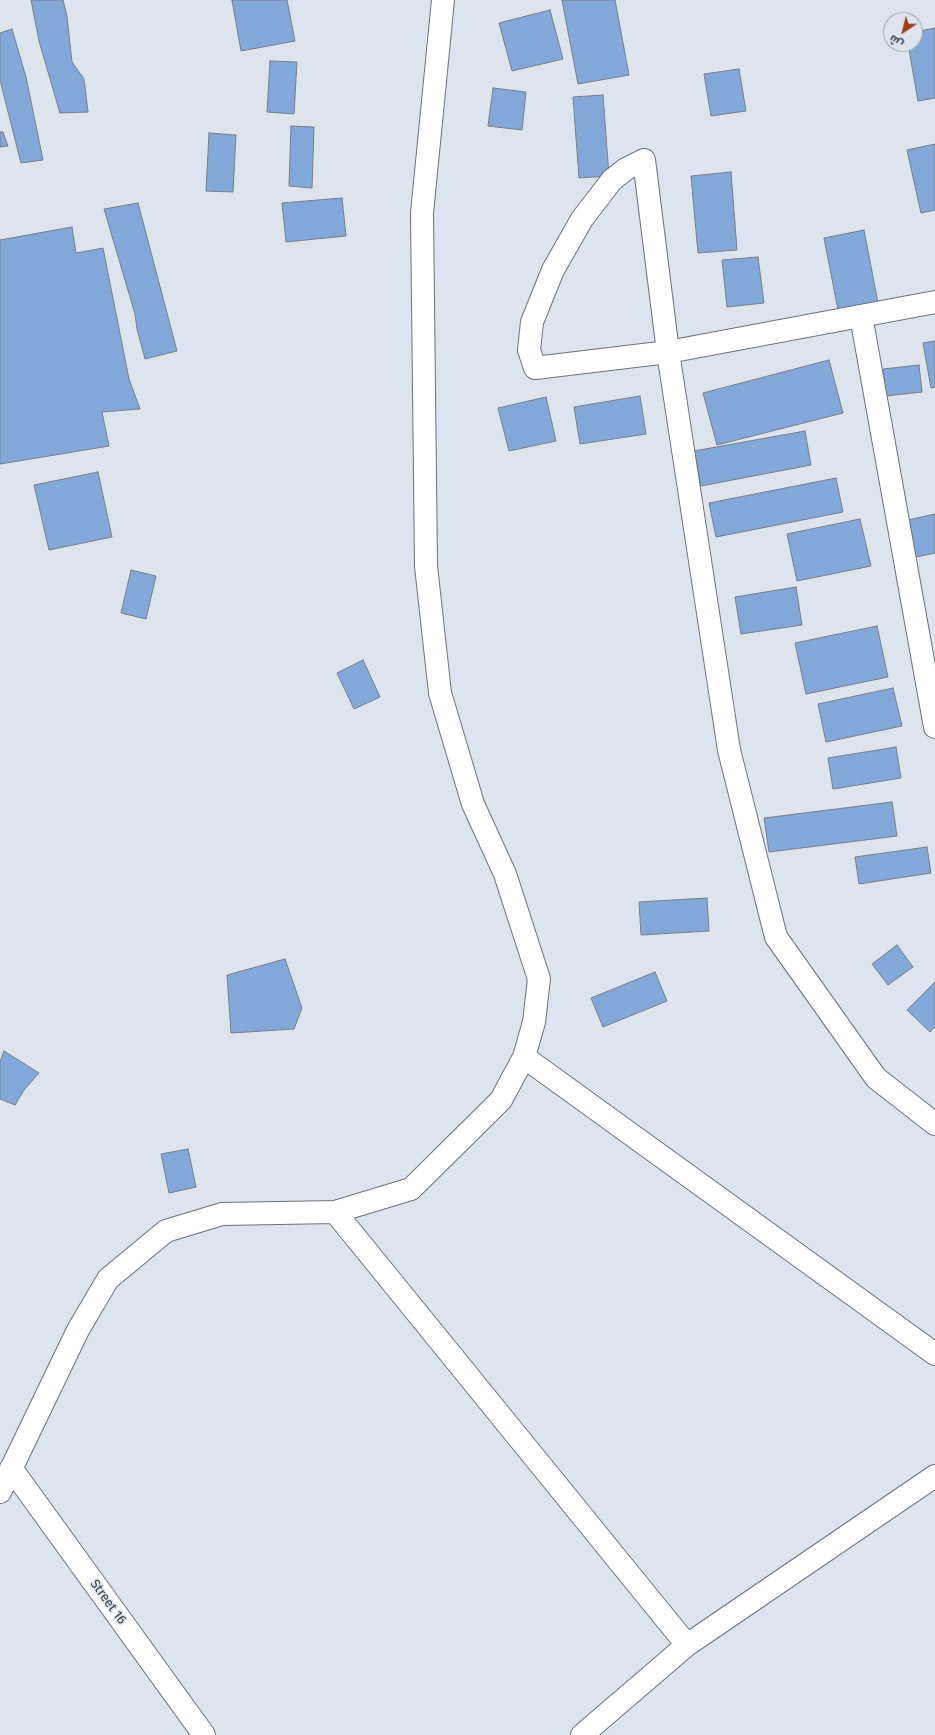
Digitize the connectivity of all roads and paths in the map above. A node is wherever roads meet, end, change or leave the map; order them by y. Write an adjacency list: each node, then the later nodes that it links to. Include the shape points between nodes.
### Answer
1 (443, 0): 6 (street, via 422,213 426,566 440,694 472,804 506,874 539,979 534,1022)
2 (935, 302): 3 (street)
3 (861, 316): 4 (street); 5 (street)
4 (668, 352): 4 (street, via 654,244 644,160 612,180 582,219 553,270 532,322 530,350 535,368); 7 (street, via 729,750 776,937 876,1078)
5 (935, 727)
6 (524, 1057): 8 (street, via 501,1100 411,1189); 9 (street)
7 (935, 1124)
8 (335, 1212): 10 (street, via 222,1214 166,1231 108,1279 78,1330); 13 (street)
9 (935, 1354)
10 (11, 1468): 12 (street); 14 (street, Street 16)
11 (935, 1476): 13 (street)
12 (0, 1492)
13 (687, 1646): 15 (street)
14 (204, 1735)
15 (582, 1735)

